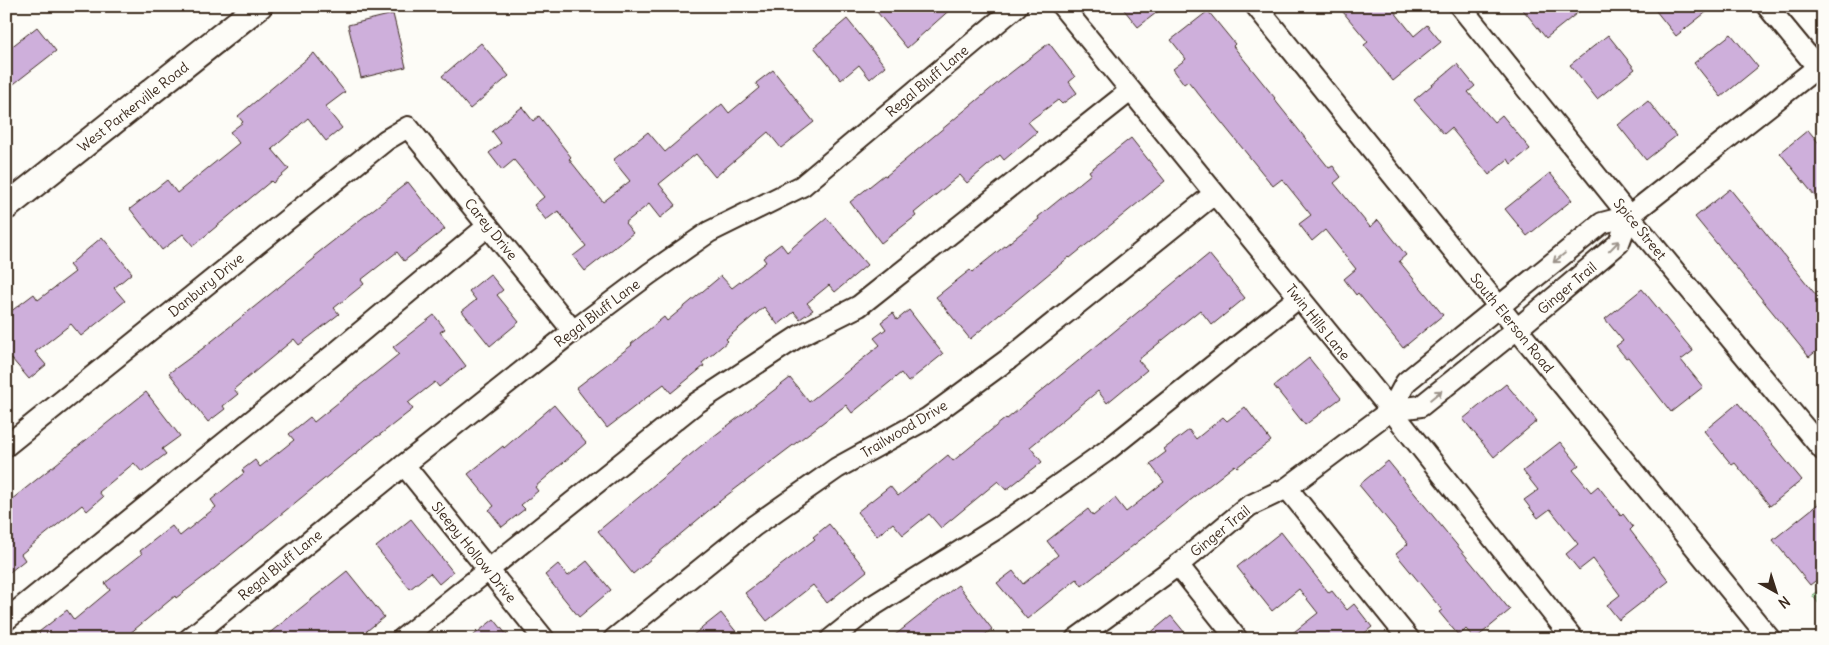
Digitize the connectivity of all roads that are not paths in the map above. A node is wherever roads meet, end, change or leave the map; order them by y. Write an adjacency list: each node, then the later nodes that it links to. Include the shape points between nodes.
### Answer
1 (259, 6): 11 (main road, West Parkerville Road)
2 (1017, 6): 17 (street, Regal Bluff Lane, via 802,186 709,232)
3 (1062, 6): 8 (street, Twin Hills Lane)
4 (1256, 6): 15 (street, South Elerson Road)
5 (1460, 6): 12 (street, Spice Street)
6 (1767, 6): 7 (street)
7 (1821, 68): 12 (street, Ginger Trail)
8 (1130, 91): 10 (street, Twin Hills Lane); 24 (street, via 859,306 799,336 695,404)
9 (408, 127): 13 (street, Carey Drive); 19 (street, Danbury Drive, via 386,140)
10 (1214, 194): 14 (street, Twin Hills Lane); 29 (street, Trailwood Drive, via 1010,358 928,418 837,468 762,521)
11 (6, 207)
12 (1629, 216): 15 (street, Ginger Trail, one-way to 15, via 1602,223); 16 (street, Ginger Trail, one-way to 12, via 1619,243); 20 (street, Spice Street)
13 (488, 226): 17 (street, Carey Drive); 25 (street, via 338,352)
14 (1298, 298): 18 (street, Twin Hills Lane); 30 (street, via 1105,452 999,527 871,607)
15 (1499, 307): 16 (street, South Elerson Road); 18 (street, Ginger Trail, via 1406,382)
16 (1517, 329): 18 (street, Ginger Trail, one-way to 16, via 1421,406); 35 (street, South Elerson Road)
17 (573, 331): 21 (street, Regal Bluff Lane)
18 (1391, 410): 22 (street, Ginger Trail); 34 (street, Twin Hills Lane)
19 (6, 446)
20 (1823, 450)
21 (404, 465): 24 (street, Sleepy Hollow Drive); 26 (street, Regal Bluff Lane)
22 (1287, 488): 23 (street, Ginger Trail, via 1249,506); 33 (street)
23 (1178, 565): 31 (street, Ginger Trail); 32 (street)
24 (489, 570): 27 (street); 28 (street, Sleepy Hollow Drive)
25 (6, 620)
26 (189, 639)
27 (402, 639)
28 (544, 639)
29 (614, 639)
30 (830, 639)
31 (1076, 639)
32 (1237, 639)
33 (1409, 639)
34 (1574, 639)
35 (1770, 639)

